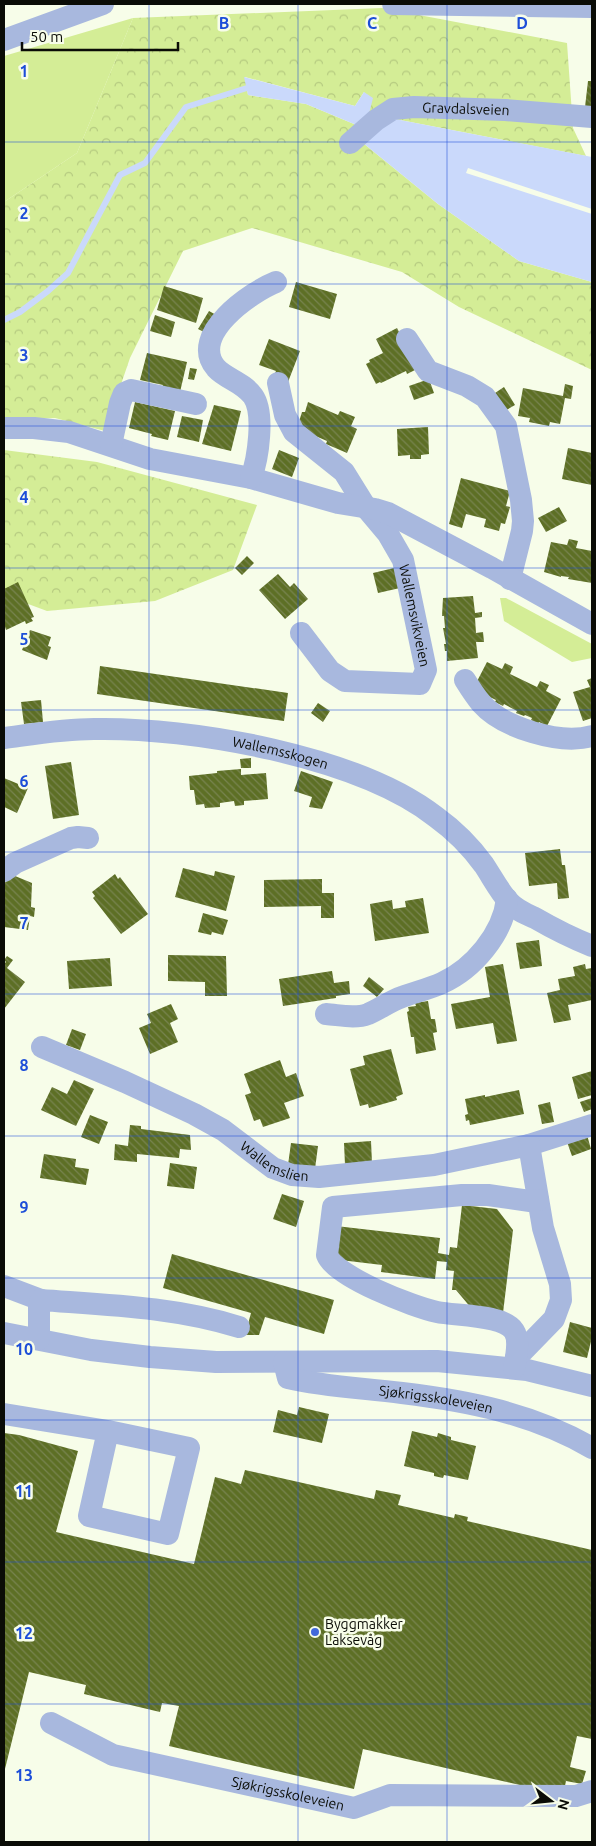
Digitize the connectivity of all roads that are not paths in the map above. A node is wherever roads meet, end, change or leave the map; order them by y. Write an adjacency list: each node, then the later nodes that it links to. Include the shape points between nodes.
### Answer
1 (103, 4): 4 (street)
2 (393, 4): 3 (street)
3 (592, 7)
4 (4, 40)
5 (592, 117): 6 (street, Gravdalsveien, via 505,110 393,109)
6 (350, 143)
7 (276, 282): 13 (street, via 236,306 211,338 209,348 215,367 254,396 260,417)
8 (407, 339): 15 (street, via 428,371 467,386 485,397 506,426 523,521)
9 (278, 383): 14 (street, Wallemsvikveien, via 285,415 294,432 344,472)
10 (196, 404): 12 (street, via 131,390 124,393)
11 (4, 428): 12 (street, via 69,432)
12 (111, 446): 13 (street, via 158,461)
13 (251, 478): 14 (street)
14 (366, 508): 15 (street, via 404,521); 17 (street, Wallemsvikveien, via 404,560 426,670 420,684 345,681 330,671)
15 (510, 579): 16 (street)
16 (592, 624)
17 (301, 633)
18 (465, 680): 19 (street, via 481,704 523,729 552,737)
19 (592, 736)
20 (4, 738): 23 (street, Wallemsskogen, via 93,729 149,731 238,743 346,771 399,792 437,817 479,859)
21 (88, 838): 22 (street, via 71,838)
22 (4, 871)
23 (507, 899): 24 (street, Wallemsskogen, via 516,908 557,931); 25 (street, via 502,922 494,936 466,969 367,1014)
24 (592, 946)
25 (326, 1014)
26 (42, 1047): 28 (street, Wallemslien, via 194,1114 223,1130 273,1168 292,1175 319,1177 434,1165)
27 (592, 1125): 28 (street, Wallemslien)
28 (529, 1145): 29 (street)
29 (538, 1200): 36 (street, via 548,1250 560,1284 561,1300 554,1319); 36 (street, via 462,1195 333,1206 329,1262 344,1273 411,1305 506,1323 515,1331)
30 (4, 1286): 31 (street)
31 (41, 1300): 32 (street, via 192,1314); 34 (street)
32 (239, 1328)
33 (4, 1333): 34 (street)
34 (39, 1339): 35 (street, via 91,1350 150,1357 216,1362)
35 (284, 1362): 36 (street); 40 (street, Sjøkrigsskoleveien, via 288,1378 483,1406 532,1420)
36 (515, 1363): 37 (street)
37 (592, 1386)
38 (4, 1414): 39 (street)
39 (108, 1430): 39 (street, via 89,1516 168,1534 189,1448)
40 (592, 1448)
41 (51, 1724): 42 (street, Sjøkrigsskoleveien, via 113,1755 354,1808 390,1795 576,1796)
42 (592, 1791)

